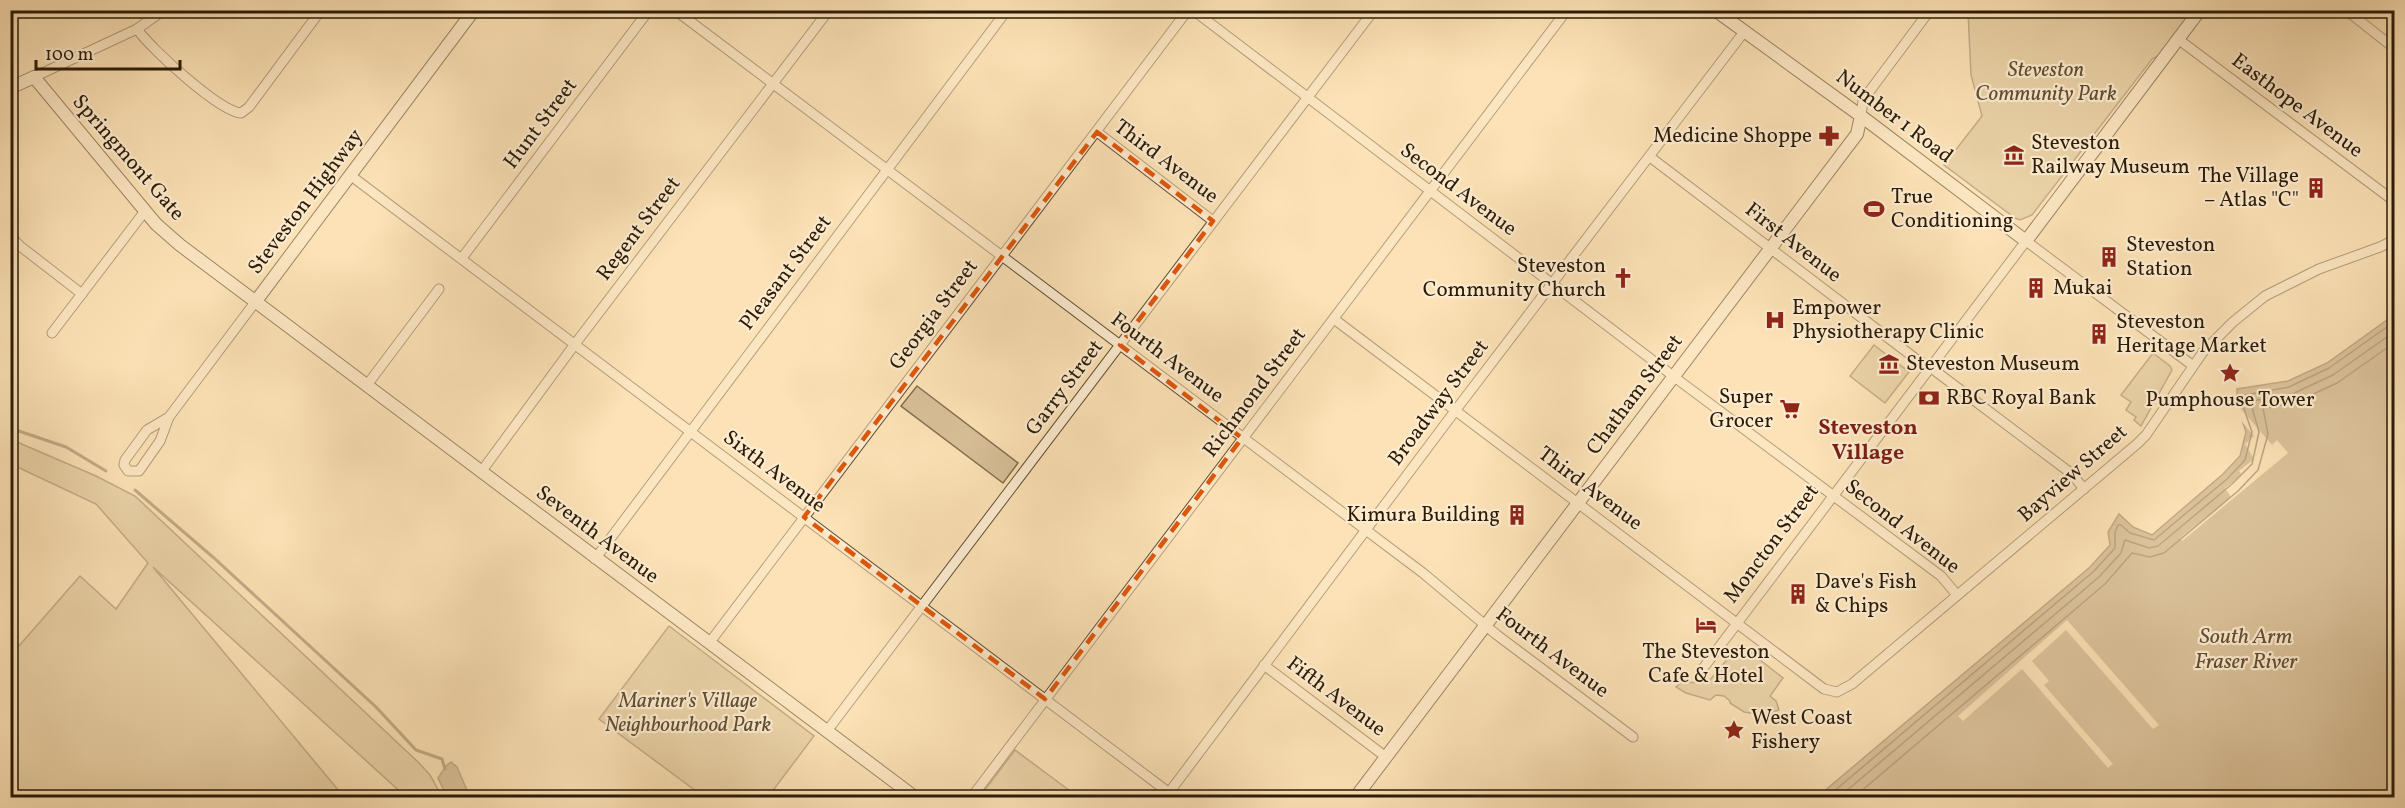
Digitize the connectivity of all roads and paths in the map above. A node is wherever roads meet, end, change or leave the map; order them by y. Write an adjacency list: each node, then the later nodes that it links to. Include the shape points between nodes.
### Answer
1 (164, 10): 16 (street)
2 (321, 10): 16 (street, via 241,113 216,100 153,49)
3 (474, 10): 28 (street, Steveston Highway)
4 (649, 10): 38 (street, Hunt Street)
5 (675, 10): 21 (street, Fourth Avenue)
6 (829, 10): 21 (street, Regent Street)
7 (1007, 10): 27 (street, Pleasant Street)
8 (1188, 10): 25 (street, Georgia Street)
9 (1192, 10): 23 (street, Second Avenue)
10 (1374, 10): 23 (street, Garry Street)
11 (1567, 10): 29 (street, Richmond Street)
12 (1715, 10): 17 (street, Number 1 Road)
13 (1930, 10): 24 (street, Chatham Street, via 1863,100)
14 (2200, 10): 18 (street, Moncton Street)
15 (2346, 10): 19 (street)
16 (137, 29): 20 (street)
17 (1744, 32): 24 (street, Number 1 Road); 26 (street, Broadway Street)
18 (2178, 39): 30 (street, Easthope Avenue); 35 (street, Moncton Street)
19 (2394, 48)
20 (34, 77): 22 (street); 31 (street, Springmont Gate)
21 (773, 84): 27 (street, Fourth Avenue); 45 (street, Regent Street)
22 (10, 87)
23 (1307, 97): 29 (street, Second Avenue); 32 (street, Garry Street)
24 (1861, 116): 35 (street, Number 1 Road); 36 (street, Chatham Street, via 1857,134)
25 (1097, 132): 32 (street, Third Avenue); 37 (street, Georgia Street)
26 (1650, 157): 36 (street, First Avenue); 39 (street, Broadway Street)
27 (887, 170): 37 (street, Fourth Avenue); 53 (street, Pleasant Street)
28 (350, 175): 38 (street, Sixth Avenue); 42 (street, Steveston Highway)
29 (1430, 192): 39 (street, Second Avenue); 43 (street, Richmond Street)
30 (2394, 201)
31 (145, 211): 41 (street); 42 (street, Springmont Gate, via 174,241)
32 (1213, 221): 46 (street, Garry Street)
33 (10, 236): 41 (street)
34 (2394, 240): 47 (street, Bayview Street, via 2319,268 2265,296 2217,337)
35 (2026, 241): 47 (street, Number 1 Road); 48 (street, Moncton Street)
36 (1770, 248): 48 (street, First Avenue); 49 (street, Chatham Street)
37 (1002, 255): 46 (street, Fourth Avenue); 59 (street, Georgia Street)
38 (462, 258): 45 (street, Sixth Avenue)
39 (1552, 284): 49 (street, Second Avenue); 51 (street, Broadway Street)
40 (439, 290): 50 (street)
41 (81, 294): 44 (street)
42 (256, 302): 50 (street, Seventh Avenue); 52 (street, Steveston Highway)
43 (1334, 319): 51 (street, Third Avenue); 54 (street, Richmond Street)
44 (52, 333)
45 (574, 344): 53 (street, Sixth Avenue); 55 (street, Regent Street)
46 (1120, 345): 54 (street, Fourth Avenue); 63 (street, Garry Street)
47 (2192, 365): 56 (street, Bayview Street, via 2146,435)
48 (1930, 367): 56 (street, First Avenue, via 2072,474); 57 (street, Moncton Street)
49 (1674, 376): 57 (street, Second Avenue); 58 (street, Chatham Street)
50 (367, 385): 55 (street, Seventh Avenue)
51 (1455, 411): 58 (street, Third Avenue); 60 (street, Broadway Street)
52 (169, 417): 52 (street, Steveston Highway, via 141,437 124,460 128,471 139,471 160,441)
53 (690, 430): 59 (street, Sixth Avenue); 61 (street, Pleasant Street)
54 (1242, 438): 60 (street, Fourth Avenue); 70 (street, Richmond Street)
55 (481, 472): 61 (street, Seventh Avenue)
56 (2084, 489): 62 (street, Bayview Street)
57 (1833, 496): 62 (street, Second Avenue, via 1941,576); 64 (street, Moncton Street)
58 (1578, 502): 64 (street, Third Avenue); 65 (street, Chatham Street)
59 (804, 517): 63 (street, Sixth Avenue); 66 (street, Georgia Street)
60 (1366, 531): 65 (street, Fourth Avenue); 67 (street, Broadway Street)
61 (595, 559): 66 (street, Seventh Avenue)
62 (1957, 595): 69 (street, Bayview Street, via 1845,689)
63 (923, 607): 70 (street, Sixth Avenue); 71 (street, Garry Street)
64 (1737, 623): 68 (street, Moncton Street); 69 (street, Third Avenue)
65 (1485, 625): 72 (street, Fourth Avenue); 73 (street, Chatham Street)
66 (710, 642): 71 (street, Seventh Avenue)
67 (1264, 665): 73 (street, Fifth Avenue); 74 (street, Broadway Street)
68 (1701, 671)
69 (1824, 689)
70 (1045, 699): 74 (street, Sixth Avenue); 76 (street, Richmond Street)
71 (827, 730): 75 (street, Seventh Avenue)
72 (1633, 737)
73 (1386, 757): 77 (street, Chatham Street)
74 (1170, 796)
75 (916, 798)
76 (971, 798)
77 (1355, 798)

